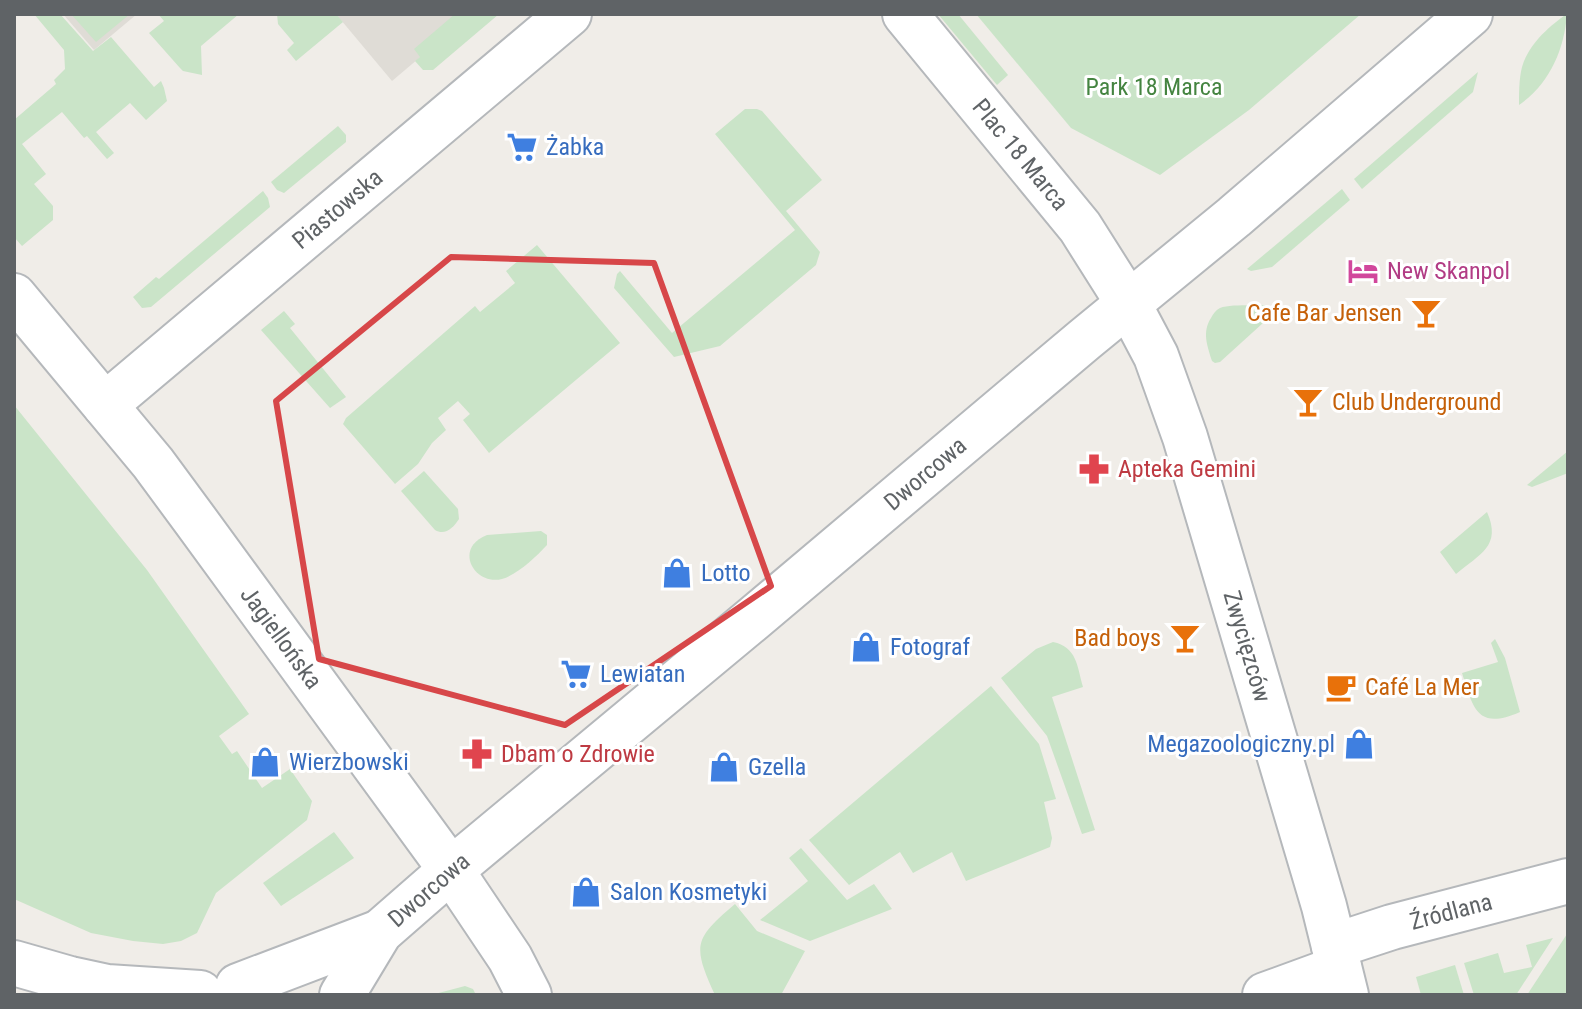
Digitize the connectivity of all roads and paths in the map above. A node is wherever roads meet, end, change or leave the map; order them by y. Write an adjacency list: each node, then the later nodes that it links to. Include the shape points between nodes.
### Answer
1 (569, 14): 6 (street, Piastowska)
2 (905, 14): 5 (street, Plac 18 Marca, via 1080,227)
3 (1470, 14): 5 (street, Dworcowa)
4 (14, 296): 6 (street, Jagiellońska)
5 (1128, 303): 7 (street, Dworcowa); 11 (street, Zwycięzców, via 1156,356 1182,428)
6 (105, 405): 7 (street, Jagiellońska)
7 (451, 870): 9 (street, Dworcowa); 14 (street, Jagiellońska)
8 (1568, 881): 11 (street, Źródlana, via 1392,927)
9 (380, 932): 12 (street, Dworcowa); 13 (street, Dworcowa)
10 (14, 963): 12 (street, via 107,987)
11 (1340, 970): 15 (street, Źródlana)
12 (225, 992)
13 (342, 995)
14 (529, 995)
15 (1265, 995)

